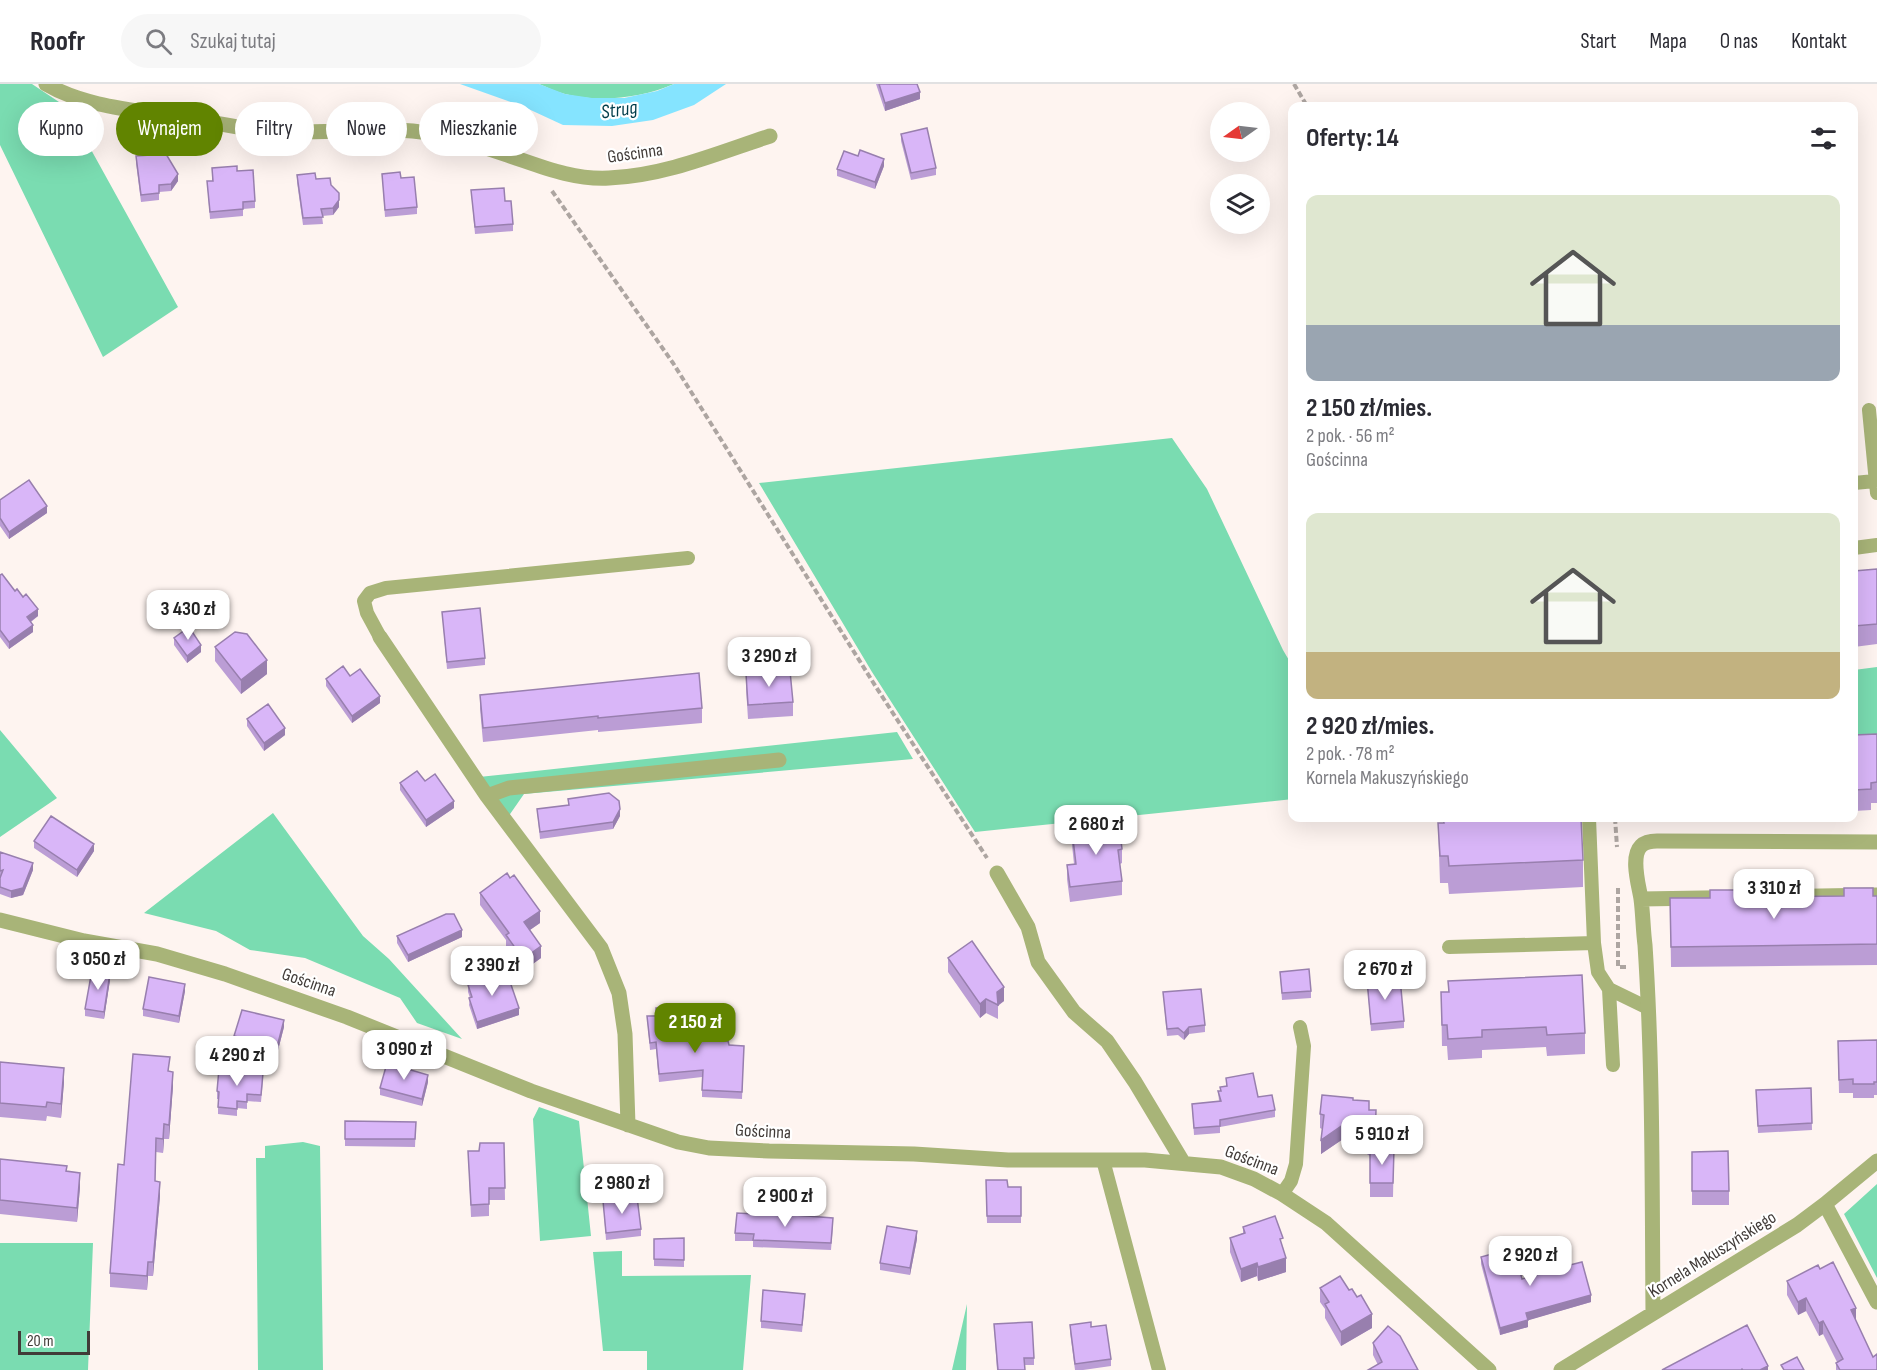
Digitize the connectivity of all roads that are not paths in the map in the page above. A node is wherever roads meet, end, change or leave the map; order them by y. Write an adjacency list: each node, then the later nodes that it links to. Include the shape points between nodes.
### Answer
1 (46, 84): 2 (street, Gościnna, via 63,94 94,103 246,128 433,134 567,175 608,178 662,171)
2 (770, 136)
3 (1869, 410): 5 (lane)
4 (1858, 484): 5 (lane)
5 (1876, 487)
6 (1877, 545): 7 (lane)
7 (1858, 547)
8 (688, 558): 9 (lane, via 386,588 370,593 363,601)
9 (380, 637): 11 (street)
10 (779, 760): 11 (street, via 509,788)
11 (487, 796): 24 (street, via 601,948 619,993 625,1034)
12 (1589, 822): 18 (lane)
13 (1877, 842): 16 (street, via 1650,841 1637,851)
14 (997, 873): 27 (street, via 1028,927 1038,962 1074,1011 1107,1041)
15 (1877, 895): 16 (street)
16 (1641, 898): 21 (street)
17 (0, 920): 24 (street, Gościnna, via 157,954 225,974)
18 (1594, 944): 19 (lane); 20 (lane, via 1598,972)
19 (1449, 948)
20 (1609, 989): 21 (lane); 23 (lane)
21 (1648, 1008): 31 (street)
22 (1300, 1027): 28 (lane, via 1304,1046 1296,1164)
23 (1613, 1065)
24 (628, 1125): 25 (street, Gościnna, via 710,1148)
25 (1103, 1160): 27 (street, Gościnna); 32 (lane)
26 (1877, 1161): 29 (street, Kornela Makuszyńskiego)
27 (1184, 1162): 28 (street, Gościnna, via 1221,1167)
28 (1282, 1194): 33 (street, Gościnna, via 1326,1223)
29 (1825, 1204): 30 (street); 31 (street, Kornela Makuszyńskiego)
30 (1877, 1302)
31 (1653, 1313): 34 (street, Kornela Makuszyńskiego)
32 (1159, 1370)
33 (1489, 1370)
34 (1561, 1370)

